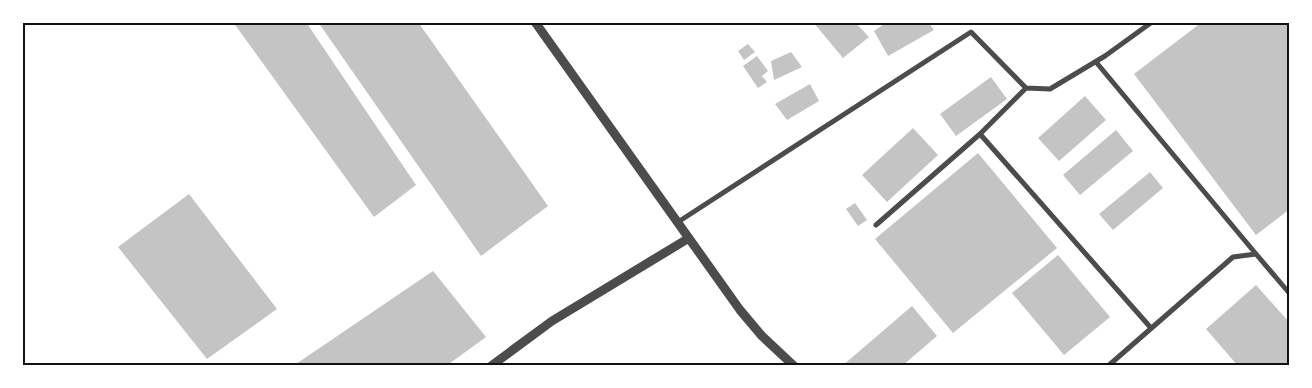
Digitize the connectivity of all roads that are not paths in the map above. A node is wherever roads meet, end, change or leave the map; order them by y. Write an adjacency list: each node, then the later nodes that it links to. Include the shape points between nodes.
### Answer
1 (535, 22): 6 (street)
2 (1152, 22): 3 (street)
3 (1096, 62): 4 (street, via 1050,89); 9 (street)
4 (1026, 88): 5 (street); 6 (street, via 971,32)
5 (980, 134): 7 (street); 11 (street)
6 (678, 222): 8 (street)
7 (876, 225)
8 (689, 238): 12 (street, via 552,321); 13 (street, via 740,310)
9 (1256, 254): 10 (street); 11 (street, via 1233,257)
10 (1290, 294)
11 (1151, 328): 14 (street)
12 (492, 366)
13 (794, 366)
14 (1108, 366)

